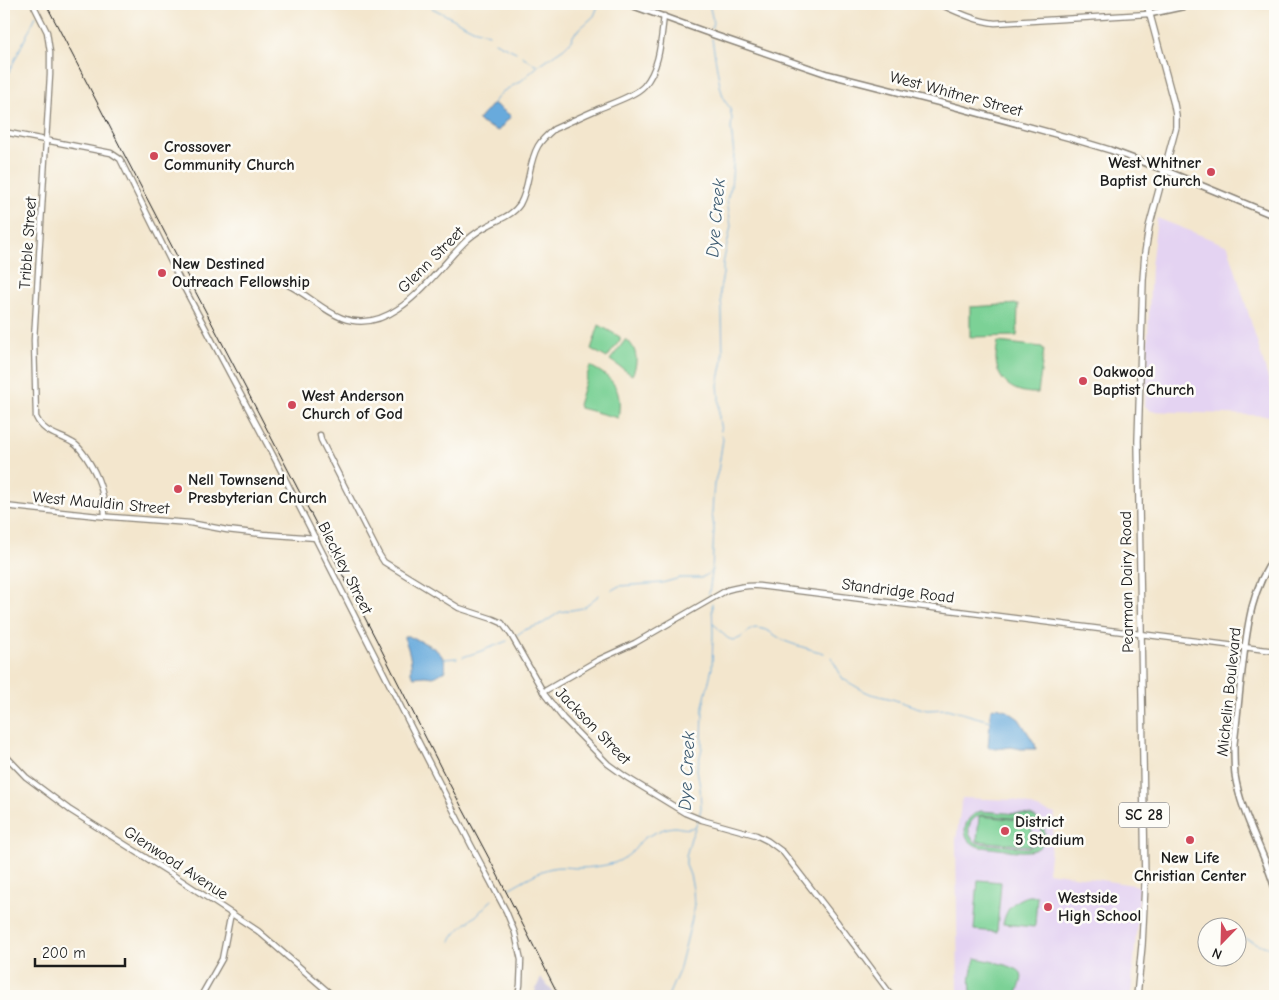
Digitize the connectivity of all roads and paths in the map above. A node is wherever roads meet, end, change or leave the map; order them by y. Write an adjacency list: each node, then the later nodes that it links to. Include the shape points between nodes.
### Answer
1 (33, 4): 9 (street, Tribble Street, via 49,43)
2 (628, 4): 7 (main road, West Whitner Street)
3 (939, 4): 6 (street, via 986,22)
4 (1147, 4): 6 (highway, SC 28)
5 (1195, 4): 6 (main road)
6 (1149, 14): 10 (highway, SC 28, via 1176,115 1174,136)
7 (664, 16): 10 (main road, West Whitner Street, via 827,74 1070,138); 12 (street, Glenn Street, via 655,66 644,86 544,138 534,156 525,194 517,208 466,241 412,299 382,317 356,321 333,313)
8 (4, 132): 9 (street, Bleckley Street)
9 (47, 140): 15 (street, Tribble Street, via 34,340 36,417 45,430 75,443 80,449 102,487); 16 (street, Bleckley Street, via 111,153 120,159 184,289)
10 (1164, 170): 11 (main road, West Whitner Street); 18 (highway, Pearman Dairy Road / SC 28, via 1149,227 1144,263 1138,441)
11 (1275, 216)
12 (286, 284)
13 (320, 434): 21 (street, Jackson Street, via 320,440 384,562 454,605 502,623)
14 (4, 506): 15 (street, West Mauldin Street)
15 (105, 516): 16 (street, West Mauldin Street)
16 (316, 538): 27 (street, Bleckley Street, via 509,916 521,960)
17 (1275, 557): 19 (main road, Michelin Boulevard, via 1254,597)
18 (1141, 634): 19 (street, Standridge Road); 21 (street, Standridge Road, via 747,586 714,596); 29 (highway, Pearman Dairy Road / SC 28, via 1145,884)
19 (1245, 647): 20 (street, Standridge Road); 23 (main road, Michelin Boulevard, via 1234,744 1235,774 1242,804)
20 (1275, 651)
21 (543, 692): 28 (street, Jackson Street, via 563,718 608,764 626,777 693,816 756,835 783,852)
22 (4, 754): 24 (street, Glenwood Avenue, via 26,777 70,810)
23 (1275, 889)
24 (232, 914): 25 (street, via 222,959); 26 (street, Glenwood Avenue, via 258,931)
25 (201, 996)
26 (333, 996)
27 (518, 996)
28 (892, 996)
29 (1137, 996)

